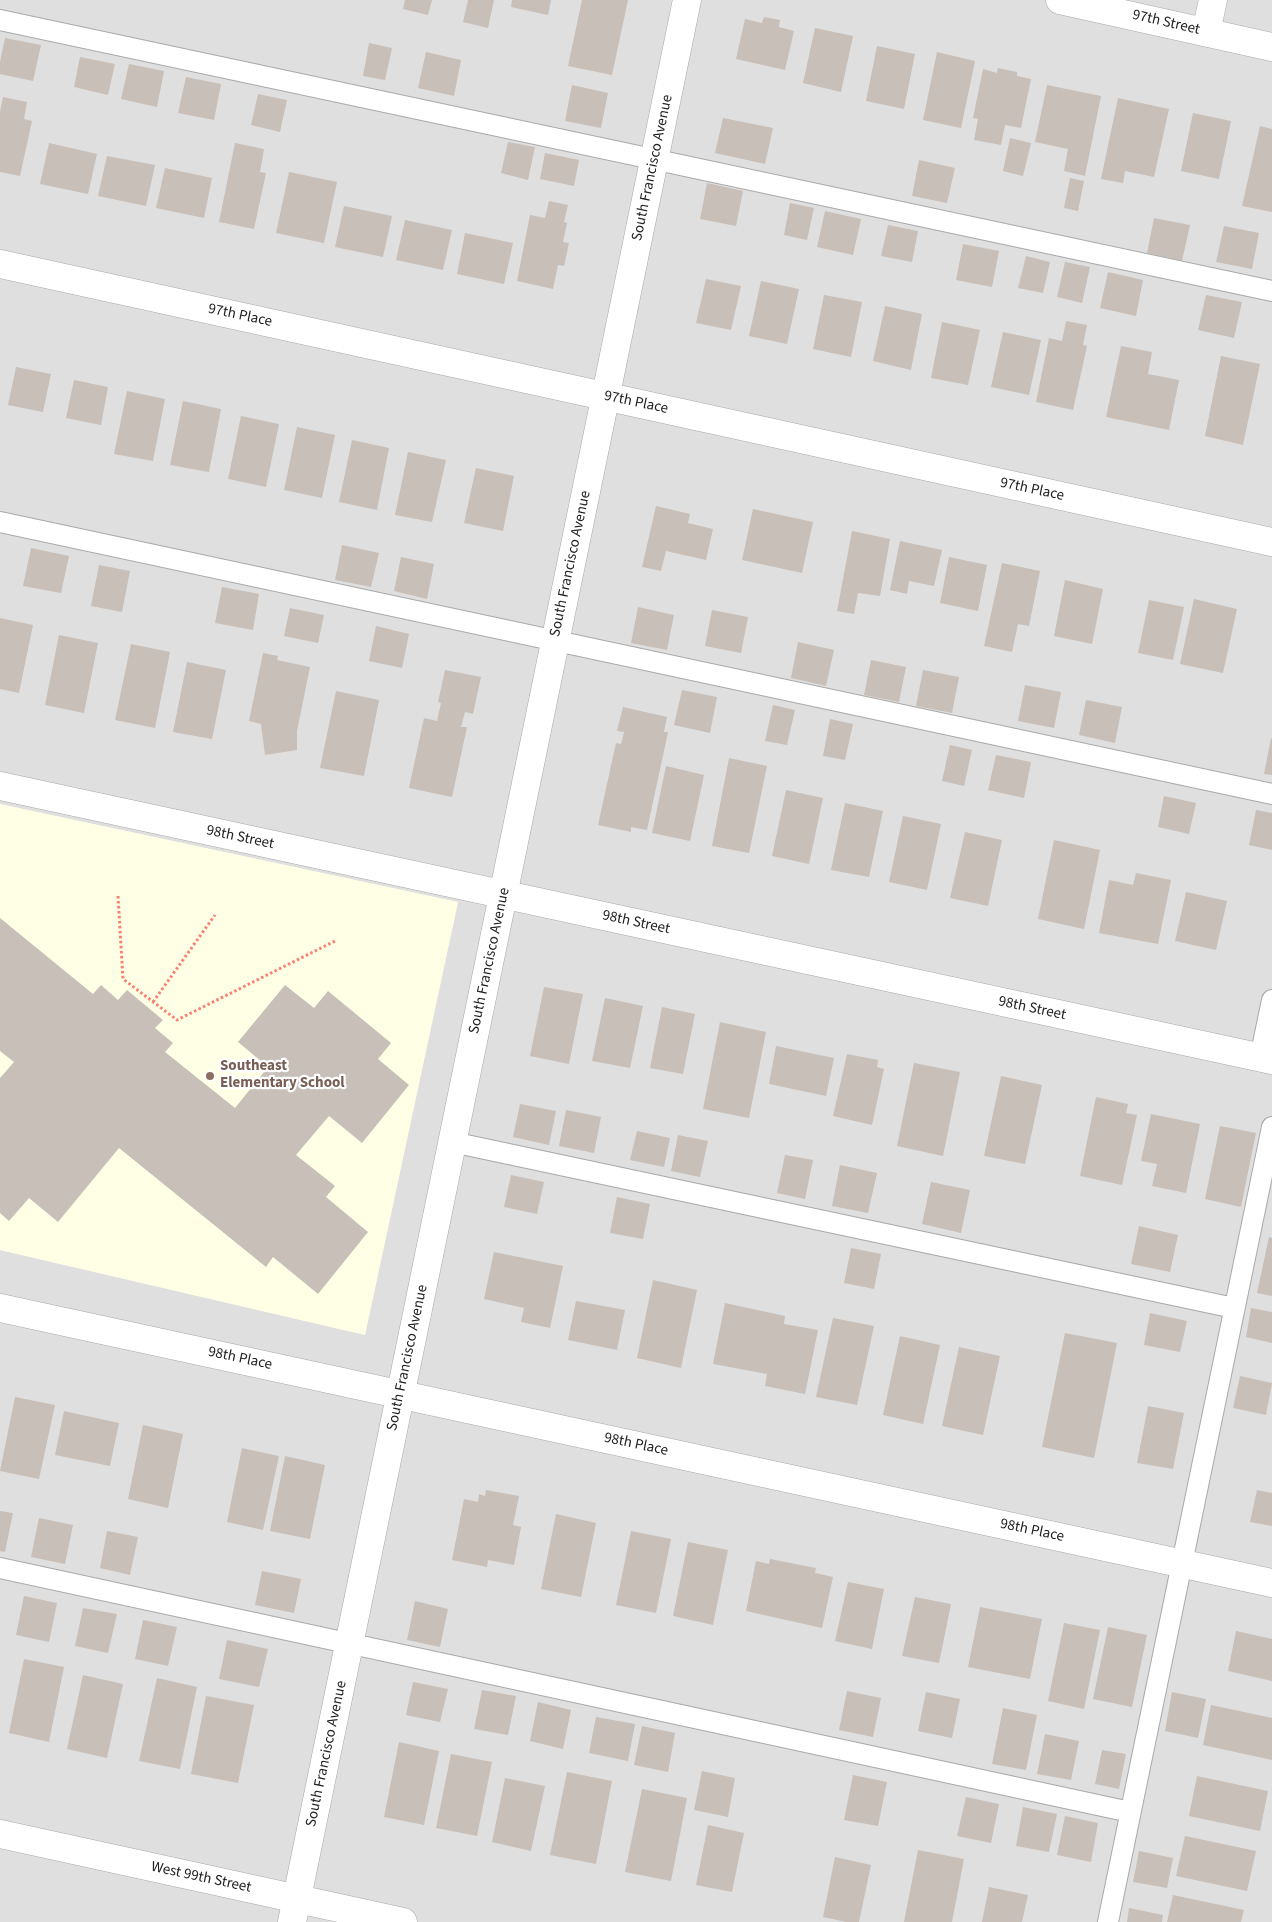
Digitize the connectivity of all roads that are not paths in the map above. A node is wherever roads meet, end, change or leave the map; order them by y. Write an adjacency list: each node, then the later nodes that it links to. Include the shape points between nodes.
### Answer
1 (687, 0): 7 (street, South Francisco Avenue)
2 (1060, 0): 5 (street, 97th Street)
3 (1213, 0): 5 (street)
4 (0, 20): 7 (lane)
5 (1206, 32): 6 (street, 97th Street)
6 (1272, 47)
7 (654, 159): 9 (lane); 10 (street, South Francisco Avenue)
8 (0, 264): 10 (street, 97th Place)
9 (1272, 291)
10 (606, 396): 12 (street, 97th Place); 13 (street, South Francisco Avenue)
11 (0, 522): 13 (lane)
12 (1272, 542)
13 (556, 641): 15 (lane); 16 (street, South Francisco Avenue)
14 (0, 786): 16 (street, 98th Street)
15 (1272, 794)
16 (503, 894): 18 (street, 98th Street); 20 (street, South Francisco Avenue)
17 (1272, 1000): 18 (lane)
18 (1266, 1059)
19 (1272, 1127): 22 (lane)
20 (452, 1142): 22 (lane); 23 (street, South Francisco Avenue)
21 (0, 1308): 23 (street, 98th Place)
22 (1234, 1308): 24 (lane)
23 (401, 1394): 24 (street, 98th Place); 27 (street, South Francisco Avenue)
24 (1182, 1564): 26 (street, 98th Place); 28 (lane)
25 (0, 1568): 27 (lane)
26 (1272, 1583)
27 (350, 1643): 28 (lane); 30 (street, South Francisco Avenue)
28 (1130, 1812): 32 (lane)
29 (0, 1834): 30 (street, West 99th Street)
30 (295, 1911): 31 (street, West 99th Street)
31 (403, 1922)
32 (1108, 1922)

